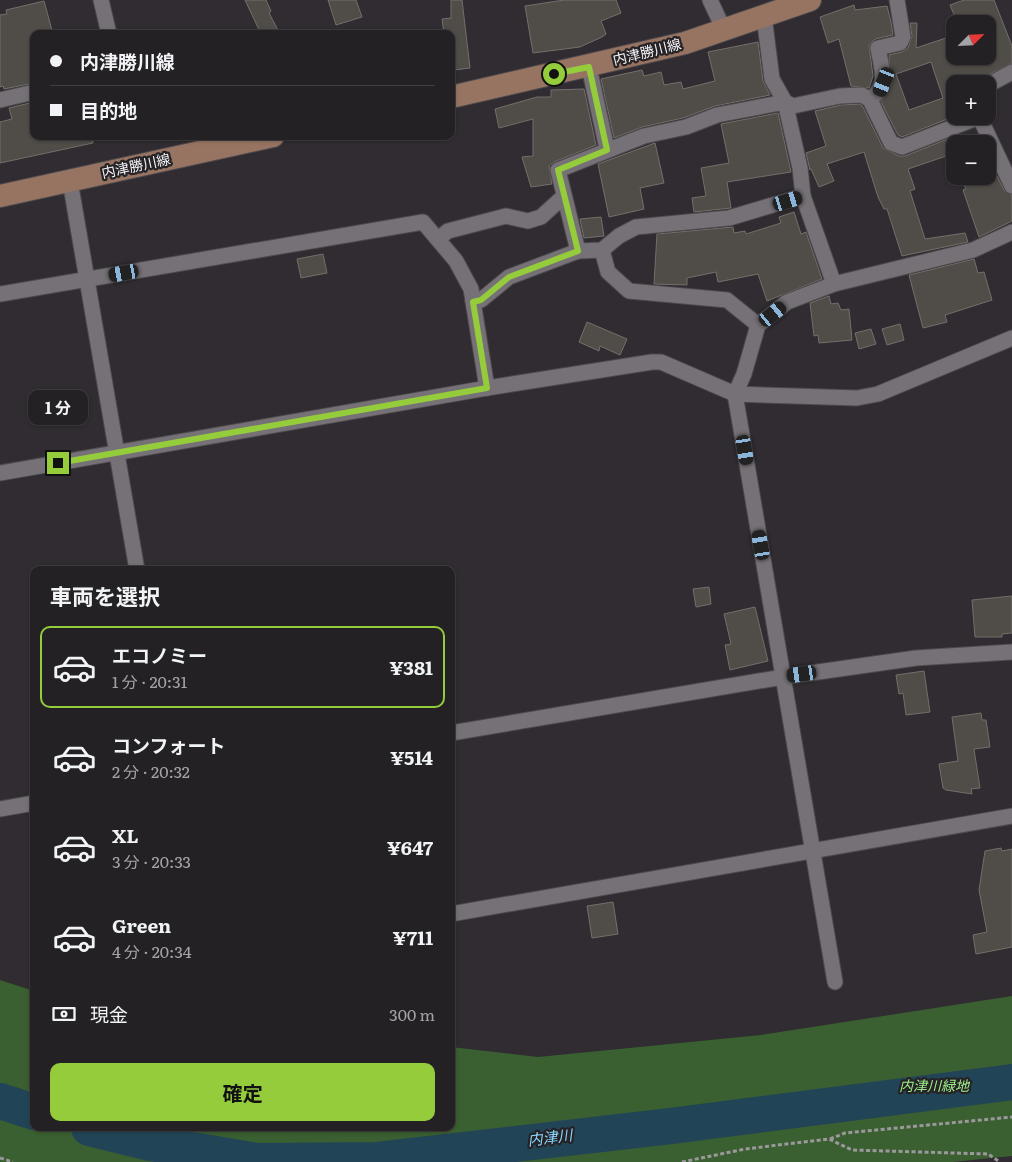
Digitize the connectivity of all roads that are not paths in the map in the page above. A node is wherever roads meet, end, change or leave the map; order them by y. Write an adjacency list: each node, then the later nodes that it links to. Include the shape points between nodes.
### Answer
1 (101, 0): 6 (street)
2 (710, 0): 7 (street)
3 (810, 0): 5 (main road, 内津勝川線)
4 (897, 0): 14 (street, via 902,37 900,43 878,48 884,82)
5 (764, 16): 7 (main road, 内津勝川線); 15 (street, via 772,79)
6 (109, 30)
7 (724, 30): 8 (main road, 内津勝川線)
8 (589, 67): 12 (main road, 内津勝川線); 19 (street)
9 (1012, 72): 10 (street)
10 (996, 81)
11 (30, 93): 13 (street)
12 (455, 96)
13 (0, 100)
14 (870, 100): 15 (street, via 862,96 840,96 793,106); 16 (street, via 891,143 902,147)
15 (785, 102): 19 (street, via 717,115); 24 (street)
16 (958, 125)
17 (983, 125): 21 (street)
18 (255, 140): 20 (main road, 内津勝川線)
19 (607, 150): 23 (street, via 558,170)
20 (70, 181): 22 (main road, 内津勝川線); 29 (street)
21 (1012, 186)
22 (0, 196)
23 (564, 196): 26 (street, via 541,217 528,221 506,216 448,231); 28 (street)
24 (803, 196): 27 (street, via 729,218 636,227); 30 (street)
25 (1012, 232): 30 (street, via 973,250)
26 (438, 239): 29 (street, via 423,222); 32 (street, via 456,261 471,289)
27 (602, 250): 28 (street); 33 (street, via 608,272 629,291 727,300)
28 (578, 251): 32 (street, via 509,277 481,300)
29 (87, 279): 31 (street); 37 (street)
30 (834, 284): 33 (street, via 787,302)
31 (0, 294)
32 (473, 302): 35 (street)
33 (758, 325): 36 (street)
34 (1012, 338): 36 (street, via 878,394 857,398)
35 (487, 388): 36 (street, via 661,362); 37 (street)
36 (736, 394): 41 (street)
37 (117, 453): 38 (street); 39 (street)
38 (0, 473)
39 (136, 566)
40 (1012, 652): 41 (street, via 916,658)
41 (783, 677): 42 (street); 46 (street)
42 (455, 732)
43 (30, 804): 44 (street)
44 (0, 809)
45 (1012, 816): 46 (street)
46 (812, 851): 47 (street); 48 (street)
47 (455, 913)
48 (835, 982)

